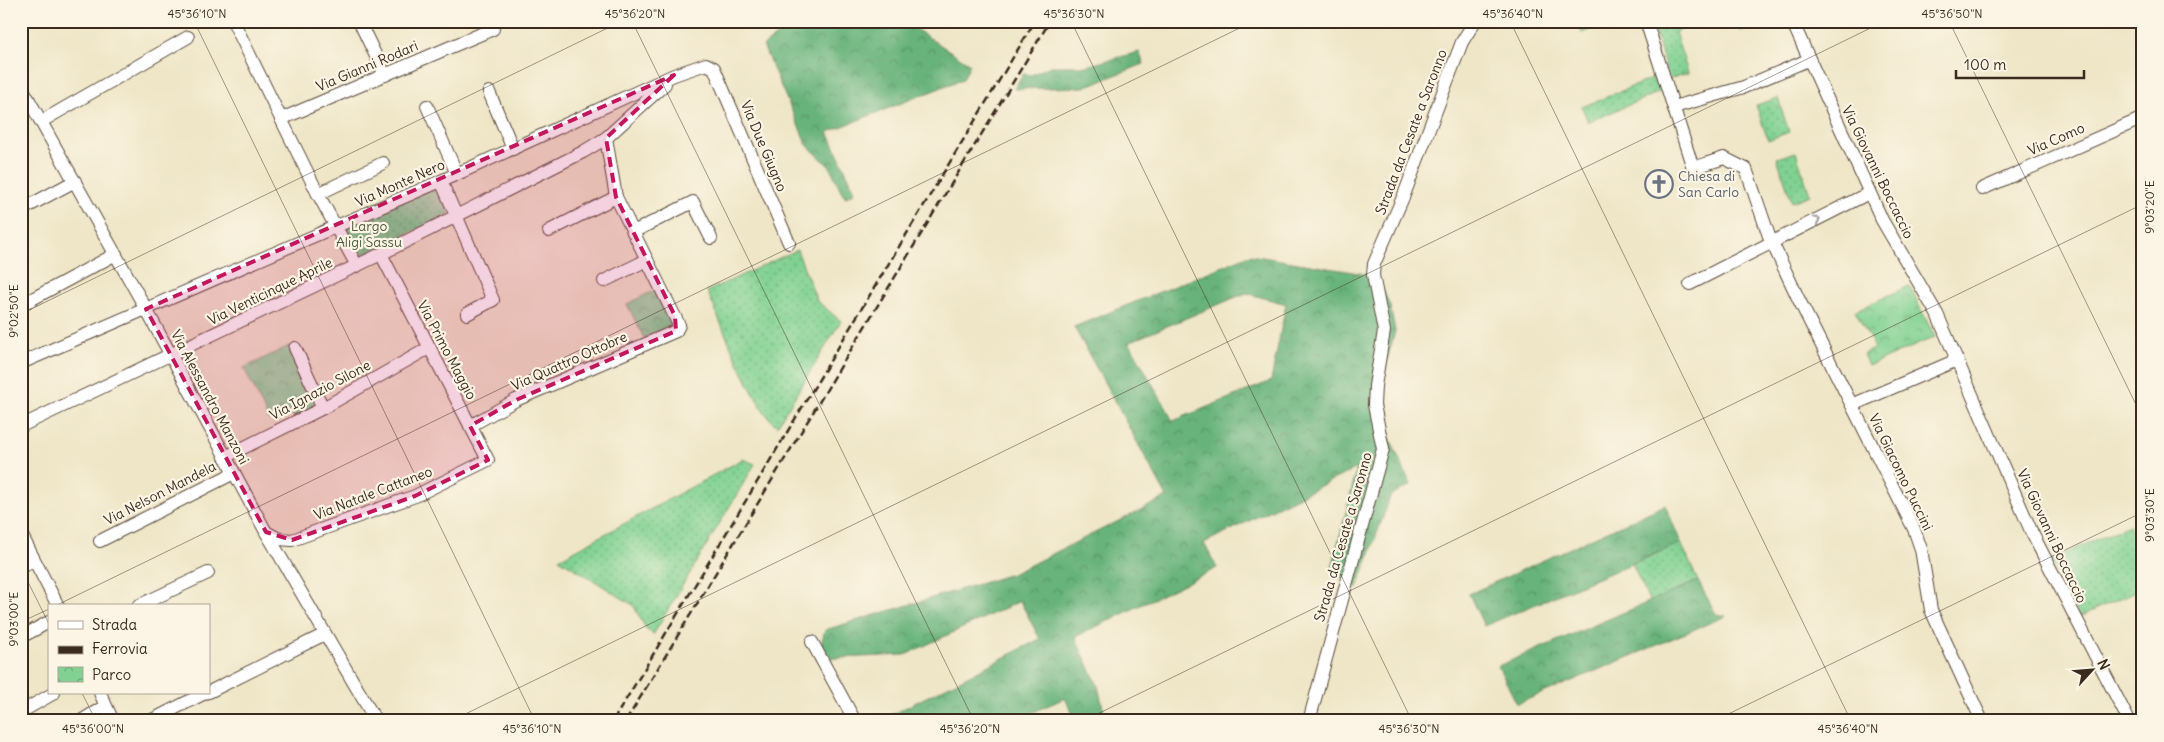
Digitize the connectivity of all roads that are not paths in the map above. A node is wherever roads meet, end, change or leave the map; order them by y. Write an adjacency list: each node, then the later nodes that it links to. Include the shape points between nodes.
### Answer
1 (232, 21): 17 (street)
2 (359, 21): 10 (street)
3 (1475, 21): 81 (street, Strada da Cesate a Saronno, via 1462,42 1374,264 1373,275 1384,331 1374,405 1383,449)
4 (1646, 21): 15 (street)
5 (1792, 21): 8 (street, Via Giovanni Boccaccio)
6 (493, 29): 10 (street, Via Gianni Rodari)
7 (188, 37): 18 (street)
8 (1808, 60): 15 (street, via 1744,87); 26 (street, Via Giovanni Boccaccio)
9 (706, 64): 11 (street, Via Monte Nero); 35 (street, Via Due Giugno, via 714,68)
10 (385, 75): 17 (street, Via Gianni Rodari)
11 (674, 75): 19 (street, Via Venticinque Aprile); 20 (street, Via Monte Nero)
12 (21, 86): 18 (street, Via Alessandro Manzoni)
13 (489, 92): 20 (street)
14 (427, 106): 22 (street)
15 (1674, 107): 36 (street, Via Giacomo Puccini, via 1692,166 1724,158 1746,169)
16 (2143, 118): 25 (street, Via Como)
17 (281, 120): 27 (street)
18 (42, 122): 23 (street, Via Alessandro Manzoni)
19 (606, 138): 28 (street); 30 (street, Via Venticinque Aprile)
20 (512, 149): 22 (street, Via Monte Nero)
21 (382, 163): 27 (street)
22 (457, 174): 24 (street, Via Monte Nero)
23 (75, 181): 29 (street); 37 (street, Via Alessandro Manzoni)
24 (441, 181): 30 (street); 31 (street, Via Monte Nero)
25 (1982, 189)
26 (1869, 193): 36 (street, one-way to 26); 49 (street, Via Giovanni Boccaccio, via 1931,303)
27 (318, 194): 31 (street)
28 (616, 197): 32 (street); 33 (street)
29 (21, 210)
30 (456, 216): 38 (street, Via Venticinque Aprile); 45 (street, via 493,300)
31 (336, 227): 40 (street); 44 (street, Via Monte Nero)
32 (549, 231)
33 (633, 232): 34 (street, via 693,202); 39 (street)
34 (711, 238)
35 (789, 243)
36 (1774, 243): 42 (street); 51 (street, Via Giacomo Puccini)
37 (116, 254): 43 (street); 44 (street, Via Alessandro Manzoni)
38 (381, 254): 40 (street, Via Venticinque Aprile); 47 (street, Via Primo Maggio)
39 (647, 260): 41 (street); 54 (street, Via Quattro Ottobre, via 679,325 676,331 516,400)
40 (356, 266): 48 (street, Via Venticinque Aprile)
41 (604, 281)
42 (1690, 284)
43 (21, 305)
44 (146, 309): 48 (street, Via Alessandro Manzoni); 50 (street, Via Monte Nero)
45 (467, 314)
46 (295, 348): 52 (street)
47 (428, 348): 52 (street, Via Ignazio Silone); 54 (street, Via Primo Maggio)
48 (171, 355): 53 (street, Via Venticinque Aprile); 55 (street, Via Alessandro Manzoni)
49 (1956, 360): 51 (street); 83 (street, Via Giovanni Boccaccio, via 2032,533)
50 (21, 363)
51 (1852, 405): 82 (street, Via Giacomo Puccini, via 1914,529 1921,548 1931,610)
52 (323, 408): 55 (street, Via Ignazio Silone)
53 (21, 426)
54 (470, 426): 56 (street, Via Primo Maggio)
55 (225, 457): 57 (street, Via Alessandro Manzoni)
56 (488, 460): 58 (street, Via Natale Cattaneo, via 415,496 292,540)
57 (234, 473): 58 (street, Via Alessandro Manzoni); 60 (street, Via Nelson Mandela)
58 (266, 532): 67 (street, Via Alessandro Manzoni)
59 (21, 534): 61 (street)
60 (100, 541)
61 (34, 561): 62 (street); 64 (street)
62 (21, 568)
63 (208, 573): 65 (street)
64 (57, 604)
65 (142, 604)
66 (48, 623): 68 (street)
67 (325, 634): 70 (street); 79 (street, Via Alessandro Manzoni)
68 (21, 637)
69 (812, 642): 80 (street)
70 (210, 692)
71 (52, 694): 75 (street)
72 (100, 694): 74 (street)
73 (203, 694): 78 (street)
74 (106, 706): 76 (street); 77 (street)
75 (21, 712)
76 (81, 721)
77 (113, 721)
78 (150, 721)
79 (376, 721)
80 (855, 721)
81 (1308, 721)
82 (1982, 721)
83 (2129, 721)

